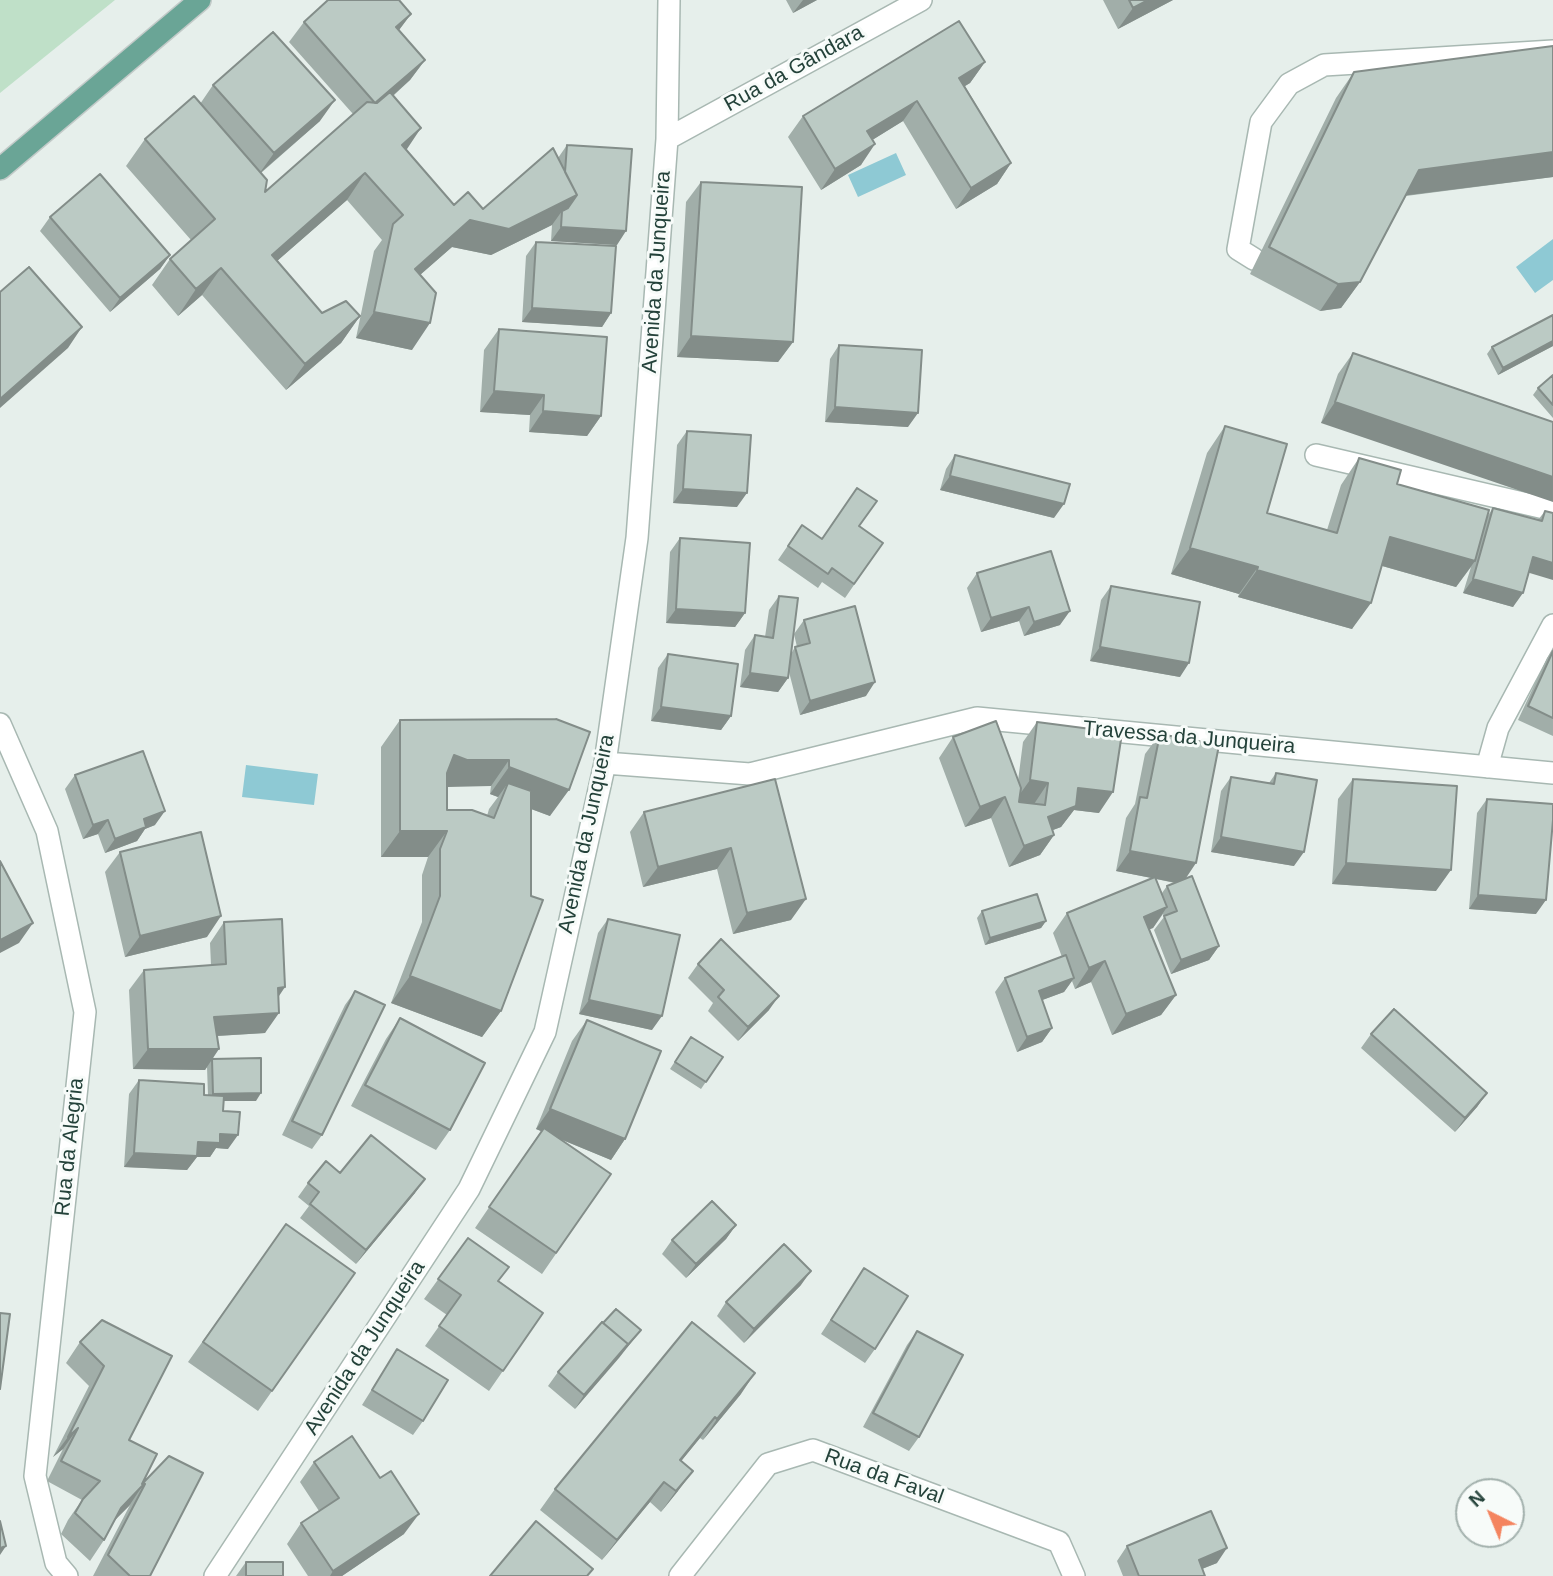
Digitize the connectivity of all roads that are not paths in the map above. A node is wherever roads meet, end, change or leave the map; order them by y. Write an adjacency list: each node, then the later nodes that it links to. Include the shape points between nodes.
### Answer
1 (201, 0): 6 (main road)
2 (669, 0): 5 (street, Avenida da Junqueira)
3 (921, 0): 5 (street, Rua da Gândara)
4 (1553, 51): 7 (street, via 1324,65 1289,84 1261,122 1238,249)
5 (667, 139): 12 (street, Avenida da Junqueira, via 637,538)
6 (0, 169)
7 (1254, 259)
8 (1316, 455): 9 (street)
9 (1553, 510)
10 (1553, 625): 13 (street, via 1498,728)
11 (0, 724): 15 (street, Rua da Alegria, via 47,831 85,1012 35,1476 56,1563)
12 (604, 763): 13 (street, Travessa da Junqueira, via 750,774 977,718); 16 (street, Avenida da Junqueira, via 545,1032 469,1189)
13 (1487, 766): 14 (street, Travessa da Junqueira)
14 (1553, 773)
15 (66, 1576)
16 (215, 1576)
17 (680, 1576): 18 (street, Rua da Faval, via 768,1464 813,1450 1059,1542)
18 (1074, 1576)

